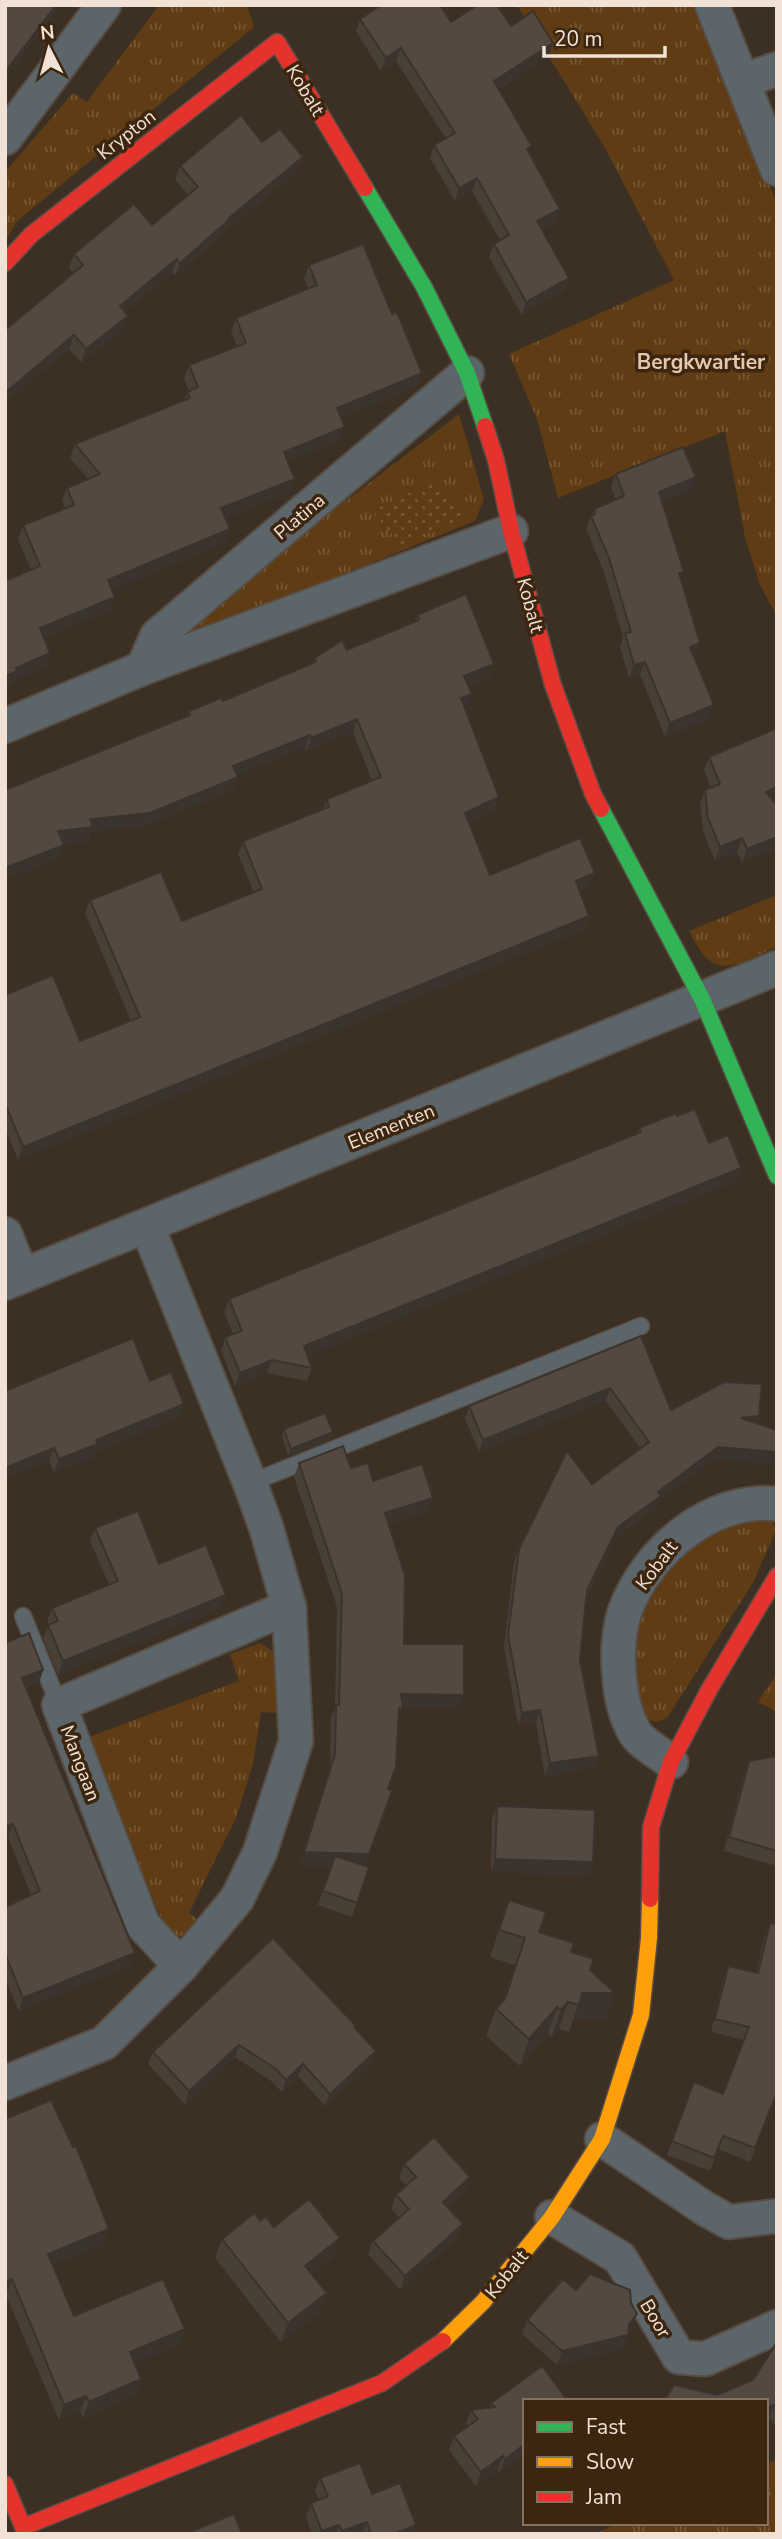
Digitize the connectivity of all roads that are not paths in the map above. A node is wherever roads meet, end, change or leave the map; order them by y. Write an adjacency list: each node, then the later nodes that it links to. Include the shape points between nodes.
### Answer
1 (104, 5): 6 (street)
2 (712, 5): 5 (street)
3 (277, 42): 8 (street, Krypton, via 32,234); 9 (street, Kobalt, via 424,287)
4 (777, 69): 5 (street)
5 (742, 81): 7 (street)
6 (5, 138)
7 (777, 169)
8 (5, 263)
9 (467, 373): 10 (street, Kobalt, via 496,460); 11 (street, Platina, via 157,636)
10 (511, 531): 11 (street); 14 (street, Kobalt, via 553,685 593,794)
11 (144, 668): 12 (street)
12 (5, 726)
13 (777, 968): 14 (street, Elementen)
14 (702, 999): 15 (street, Kobalt); 16 (street, Elementen)
15 (777, 1176)
16 (147, 1226): 18 (street, Elementen); 20 (street)
17 (5, 1234): 18 (street)
18 (14, 1279)
19 (641, 1326): 20 (lane)
20 (250, 1483): 23 (street)
21 (777, 1504): 26 (street, Kobalt, via 756,1501 718,1512 679,1535 646,1572 625,1612 618,1660 621,1702 635,1734)
22 (777, 1576): 26 (street, Kobalt)
23 (289, 1607): 25 (street, Mangaan); 27 (street, via 296,1741 260,1852 237,1899)
24 (23, 1616): 25 (lane)
25 (59, 1705): 27 (street, Mangaan, via 143,1925)
26 (671, 1762): 29 (street, Kobalt, via 651,1827 649,1938 641,2015)
27 (181, 1966): 28 (street, via 104,2043)
28 (5, 2083)
29 (602, 2139): 30 (street, via 729,2222); 31 (street, Kobalt)
30 (777, 2216)
31 (552, 2217): 32 (street, Boor, via 620,2258 679,2357 705,2359); 33 (street, Kobalt, via 483,2302 440,2344 382,2383 23,2527)
32 (777, 2327)
33 (5, 2484)

